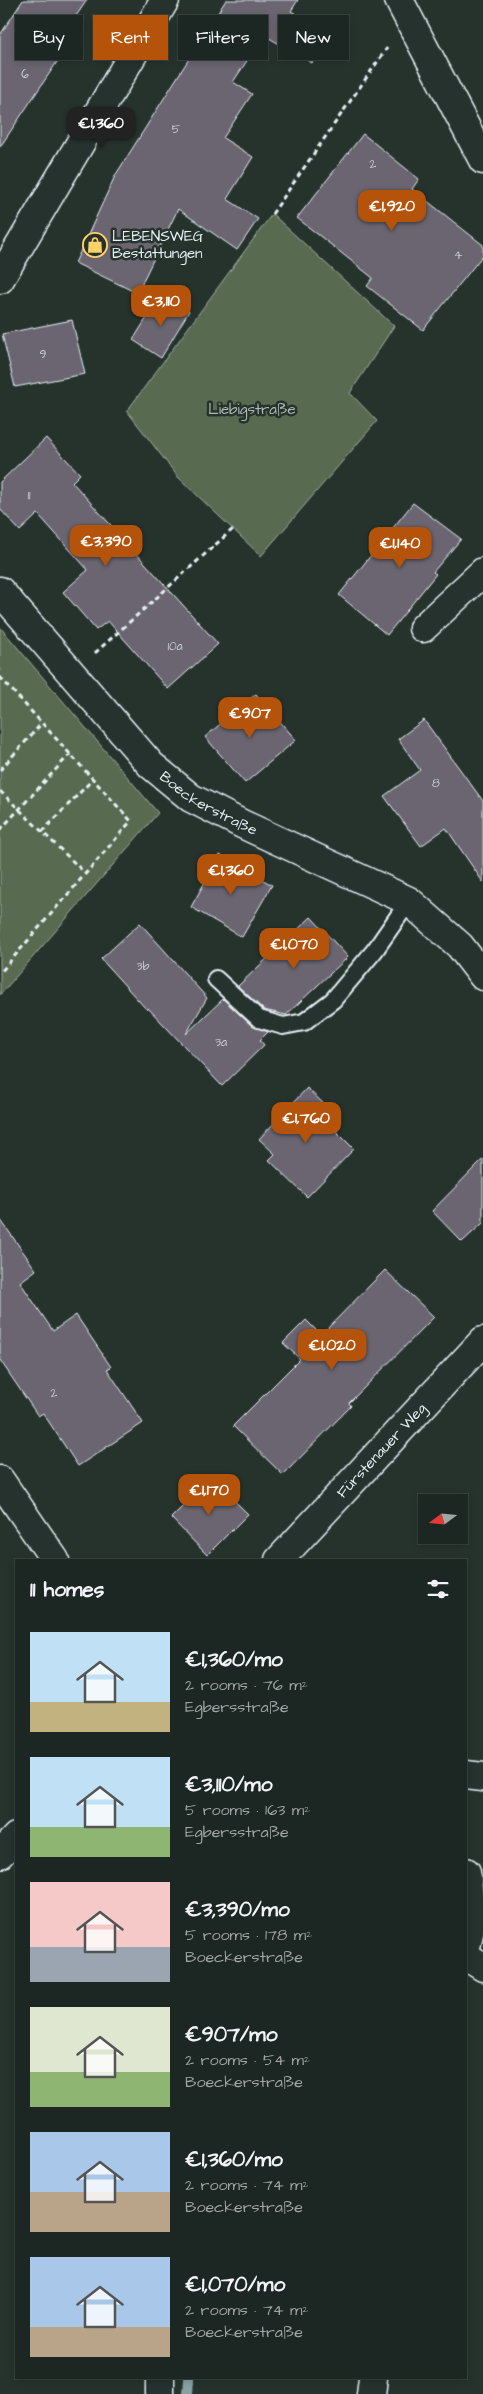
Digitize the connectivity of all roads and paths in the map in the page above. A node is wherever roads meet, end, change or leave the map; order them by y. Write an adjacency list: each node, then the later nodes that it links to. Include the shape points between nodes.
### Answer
1 (165, 0): 5 (street)
2 (404, 8): 3 (street); 4 (path)
3 (483, 160)
4 (272, 214)
5 (0, 279)
6 (233, 530): 10 (path)
7 (483, 572): 9 (street)
8 (0, 591): 10 (street, Boeckerstraße)
9 (423, 628)
10 (72, 673): 21 (street, Boeckerstraße, via 151,765 191,798)
11 (0, 677): 12 (path)
12 (42, 723): 13 (path); 14 (path)
13 (70, 754): 15 (path); 17 (path)
14 (0, 770)
15 (93, 779): 19 (path); 20 (path, via 132,822)
16 (0, 791): 17 (path)
17 (19, 809): 18 (path); 19 (path)
18 (0, 830)
19 (42, 832): 20 (path)
20 (86, 874): 22 (path)
21 (409, 901): 23 (street, Boeckerstraße, via 460,946); 24 (lane, via 375,950 333,1000 304,1022 283,1026 259,1019)
22 (0, 973)
23 (483, 976)
24 (216, 979)
25 (483, 1341): 28 (street, Fürstenauer Weg)
26 (0, 1480): 27 (street)
27 (54, 1559)
28 (281, 1559)
29 (467, 1776): 30 (street)
30 (483, 1777)
31 (15, 1838): 32 (street)
32 (0, 1854)
33 (467, 1880): 34 (street, via 472,1920)
34 (467, 1942)
35 (467, 1957): 36 (street)
36 (483, 1967)
37 (160, 2379): 39 (street)
38 (374, 2379): 40 (street)
39 (160, 2394)
40 (371, 2394)

